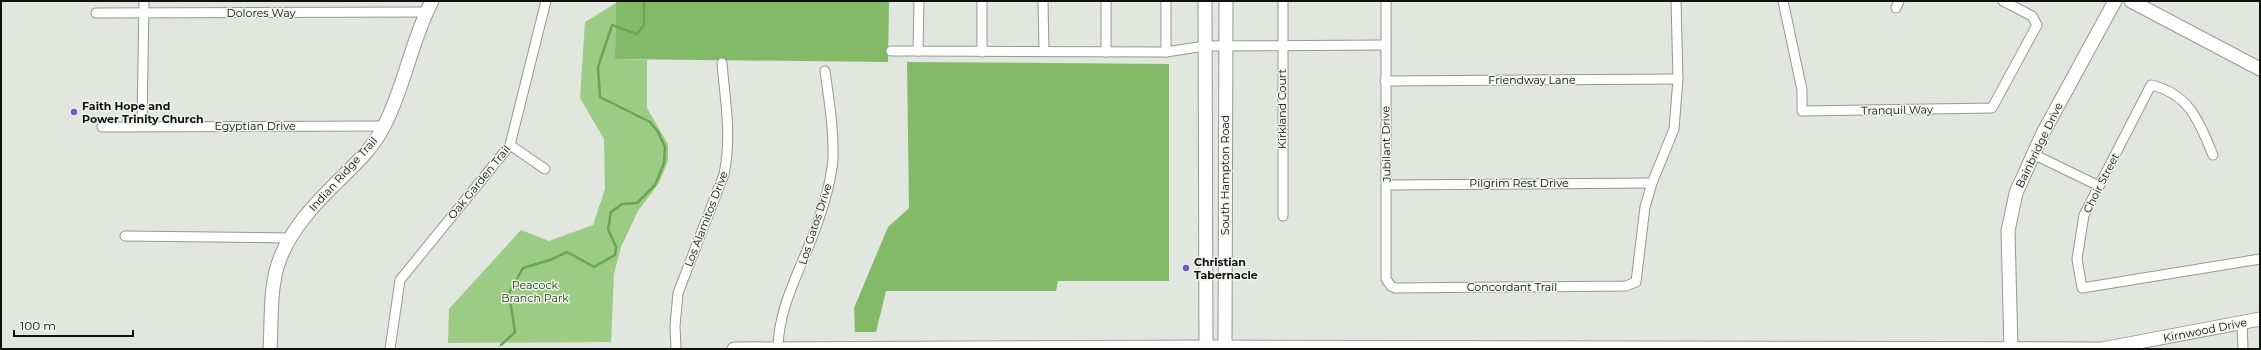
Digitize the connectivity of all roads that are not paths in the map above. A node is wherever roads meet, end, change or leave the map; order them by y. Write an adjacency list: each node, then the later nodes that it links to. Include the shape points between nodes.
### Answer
1 (144, 1): 19 (street)
2 (546, 1): 38 (street, Oak Garden Trail)
3 (919, 1): 25 (street)
4 (982, 1): 27 (street)
5 (1043, 1): 26 (street)
6 (1106, 1): 28 (street)
7 (1166, 1): 29 (street)
8 (1205, 1): 21 (street, South Hampton Road)
9 (1226, 1): 22 (street, South Hampton Road)
10 (1283, 1): 20 (street, Kirkland Court)
11 (1386, 1): 23 (street, Jubilant Drive)
12 (1676, 1): 33 (street)
13 (1783, 1): 14 (street, Tranquil Way, via 1802,90 1802,111 1992,108 2037,25 2032,16)
14 (2002, 1)
15 (2116, 1): 39 (street, Bainbridge Drive)
16 (2131, 1): 31 (street)
17 (429, 6): 19 (street, Dolores Way); 37 (street, Indian Ridge Trail)
18 (96, 13): 19 (street, Dolores Way)
19 (144, 14): 36 (street)
20 (1282, 45): 22 (street); 23 (street); 45 (street, Kirkland Court)
21 (1205, 46): 22 (street); 29 (street); 52 (street, South Hampton Road)
22 (1225, 46): 53 (street, South Hampton Road)
23 (1384, 46): 34 (street, Jubilant Drive)
24 (891, 51): 25 (street)
25 (918, 51): 27 (street)
26 (1044, 51): 27 (street); 28 (street)
27 (982, 52)
28 (1106, 52): 29 (street)
29 (1166, 52)
30 (722, 63): 56 (street, Los Alamitos Drive, via 728,158 720,186 678,293)
31 (2260, 69)
32 (825, 71): 58 (street, Los Gatos Drive, via 833,159 815,229 781,319)
33 (1678, 79): 34 (street, Friendway Lane); 42 (street, via 1674,129)
34 (1385, 81): 43 (street, Jubilant Drive)
35 (102, 126): 36 (street, Egyptian Drive)
36 (142, 126): 37 (street, Egyptian Drive)
37 (384, 126): 47 (street, Indian Ridge Trail, via 373,144 316,204)
38 (510, 145): 41 (street); 55 (street, Oak Garden Trail, via 400,280)
39 (2033, 154): 44 (street); 59 (street, Bainbridge Drive, via 2016,193 2008,231)
40 (2213, 155): 44 (street, Choir Street, via 2196,115 2168,89 2152,86)
41 (545, 169)
42 (1652, 183): 43 (street, Pilgrim Rest Drive); 49 (street, Concordant Trail, via 1640,239 1637,279 1632,285)
43 (1387, 184): 49 (street, Jubilant Drive, via 1386,279)
44 (2099, 186): 48 (street, Choir Street, via 2084,215 2077,259 2082,288)
45 (1283, 216)
46 (125, 236): 47 (street)
47 (290, 238): 54 (street, Indian Ridge Trail, via 280,256 275,275)
48 (2260, 259)
49 (1391, 286)
50 (2260, 319): 51 (street, Kirnwood Drive)
51 (2242, 322): 59 (street, Kirnwood Drive, via 2102,349); 60 (street)
52 (1206, 348): 53 (street, Kirnwood Drive); 58 (street, Kirnwood Drive)
53 (1225, 348): 59 (street, Kirnwood Drive)
54 (270, 349)
55 (390, 349)
56 (676, 349)
57 (734, 349): 58 (street, Kirnwood Drive)
58 (778, 349)
59 (2011, 349)
60 (2243, 349)

